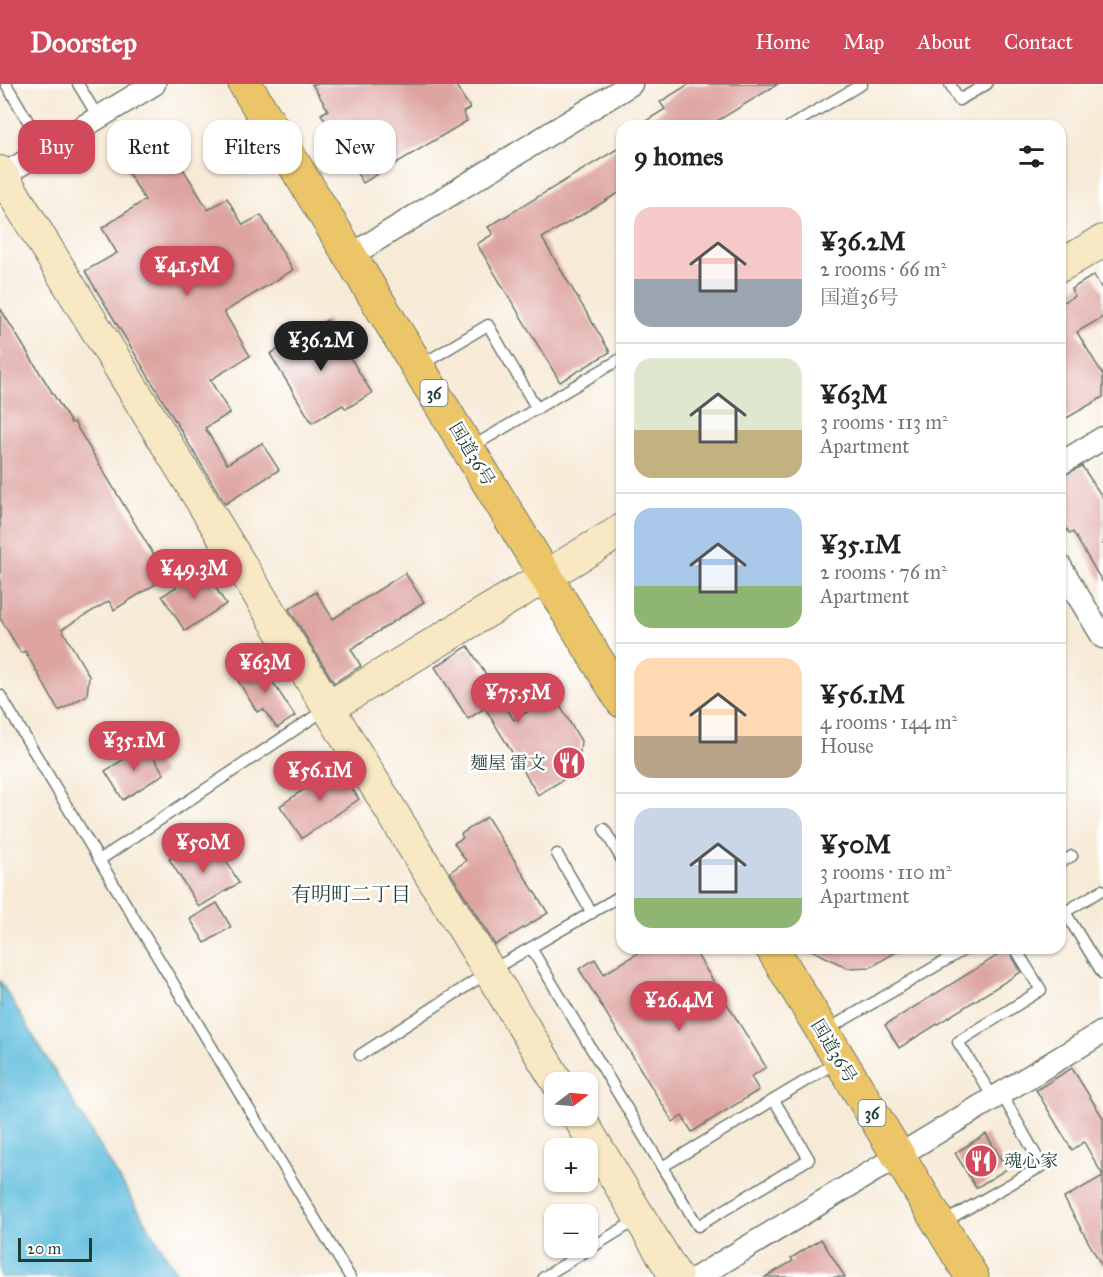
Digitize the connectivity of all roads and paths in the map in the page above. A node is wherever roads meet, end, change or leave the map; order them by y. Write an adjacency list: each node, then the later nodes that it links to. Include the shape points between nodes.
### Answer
1 (6, 84): 10 (lane)
2 (78, 84): 9 (lane)
3 (154, 84): 9 (street)
4 (631, 84): 16 (street)
5 (862, 84): 12 (lane)
6 (950, 84): 7 (lane, via 959,100)
7 (987, 84)
8 (252, 89): 16 (highway, 国道36号 / 36)
9 (98, 117): 11 (street)
10 (27, 120)
11 (93, 120)
12 (800, 120)
13 (18, 165): 14 (street)
14 (1, 175): 30 (street)
15 (1103, 241): 17 (street)
16 (350, 256): 19 (highway, 国道36号 / 36)
17 (1066, 263)
18 (616, 362): 20 (lane)
19 (418, 366): 20 (lane, via 488,325); 22 (highway, 国道36号 / 36)
20 (537, 409): 22 (lane)
21 (1103, 438): 23 (street)
22 (469, 449): 25 (highway, 国道36号 / 36)
23 (1066, 460)
24 (616, 534): 25 (street)
25 (546, 576): 28 (highway, 国道36号 / 36); 30 (street)
26 (1066, 576): 27 (street)
27 (1103, 637)
28 (616, 691)
29 (0, 695): 35 (lane)
30 (329, 707): 35 (lane); 46 (street)
31 (603, 829): 32 (lane)
32 (616, 850)
33 (557, 854): 40 (lane)
34 (1072, 856): 36 (lane)
35 (101, 859): 60 (lane)
36 (1066, 860)
37 (1102, 890): 39 (lane)
38 (616, 899): 40 (lane)
39 (1066, 911)
40 (592, 913): 42 (lane)
41 (1066, 914): 47 (lane)
42 (531, 948): 46 (lane); 57 (lane)
43 (776, 954): 48 (highway, 国道36号 / 36)
44 (957, 954): 48 (lane)
45 (1019, 954): 53 (lane, via 1041,990 958,1042)
46 (490, 971): 50 (lane); 52 (street)
47 (1103, 974)
48 (823, 1032): 51 (highway, 国道36号 / 36)
49 (1103, 1032): 53 (street)
50 (360, 1055)
51 (840, 1060): 54 (lane); 56 (highway, 国道36号 / 36)
52 (551, 1072)
53 (997, 1095): 56 (street); 59 (lane, via 1042,1166)
54 (774, 1100): 57 (lane); 57 (lane, via 809,1159 698,1226)
55 (584, 1126): 58 (street)
56 (898, 1156): 59 (highway, 国道36号 / 36); 63 (street)
57 (662, 1167)
58 (640, 1218): 61 (lane); 62 (street)
59 (940, 1224): 64 (highway, 国道36号 / 36)
60 (350, 1277)
61 (544, 1277)
62 (676, 1277)
63 (698, 1277)
64 (972, 1277)

